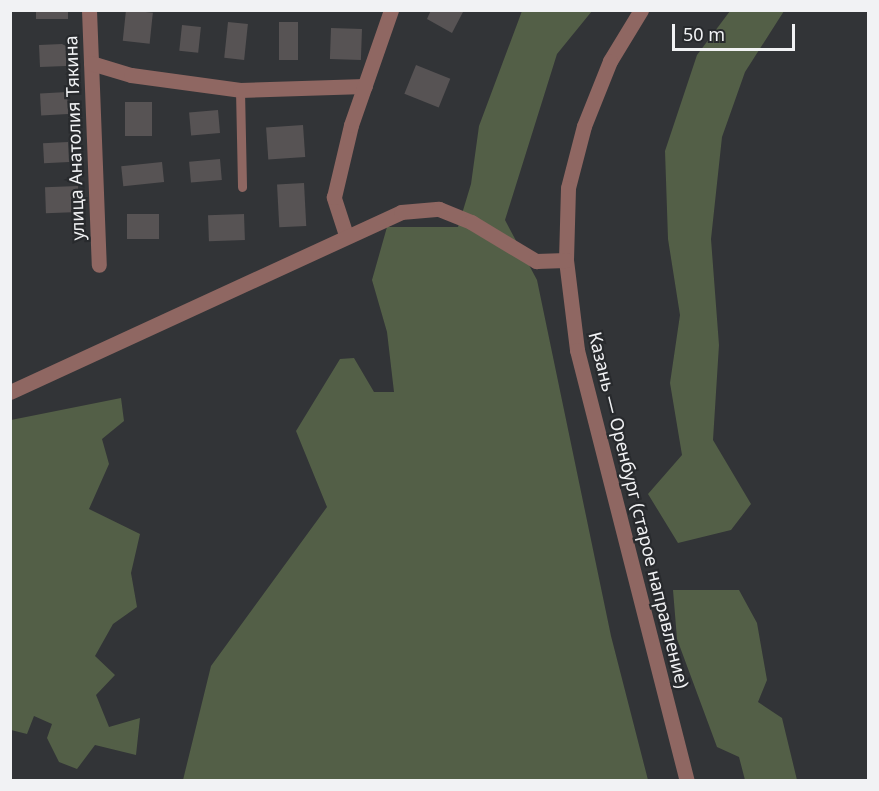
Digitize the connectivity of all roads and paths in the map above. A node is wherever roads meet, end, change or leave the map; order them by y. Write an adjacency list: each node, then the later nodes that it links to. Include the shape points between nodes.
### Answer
1 (89, 10): 4 (street, улица Анатолия Тякина)
2 (391, 10): 5 (street)
3 (641, 10): 9 (street, Казань — Оренбург (старое направление), via 610,61 584,126 568,188)
4 (91, 63): 6 (street, via 131,75); 10 (street, улица Анатолия Тякина)
5 (365, 86): 6 (street); 8 (street, via 334,197)
6 (240, 90): 7 (lane)
7 (242, 187)
8 (346, 235): 9 (street, via 401,212 439,209 471,222 536,261); 11 (street)
9 (566, 260): 12 (street, Казань — Оренбург (старое направление), via 577,350)
10 (99, 265)
11 (10, 392)
12 (687, 780)

